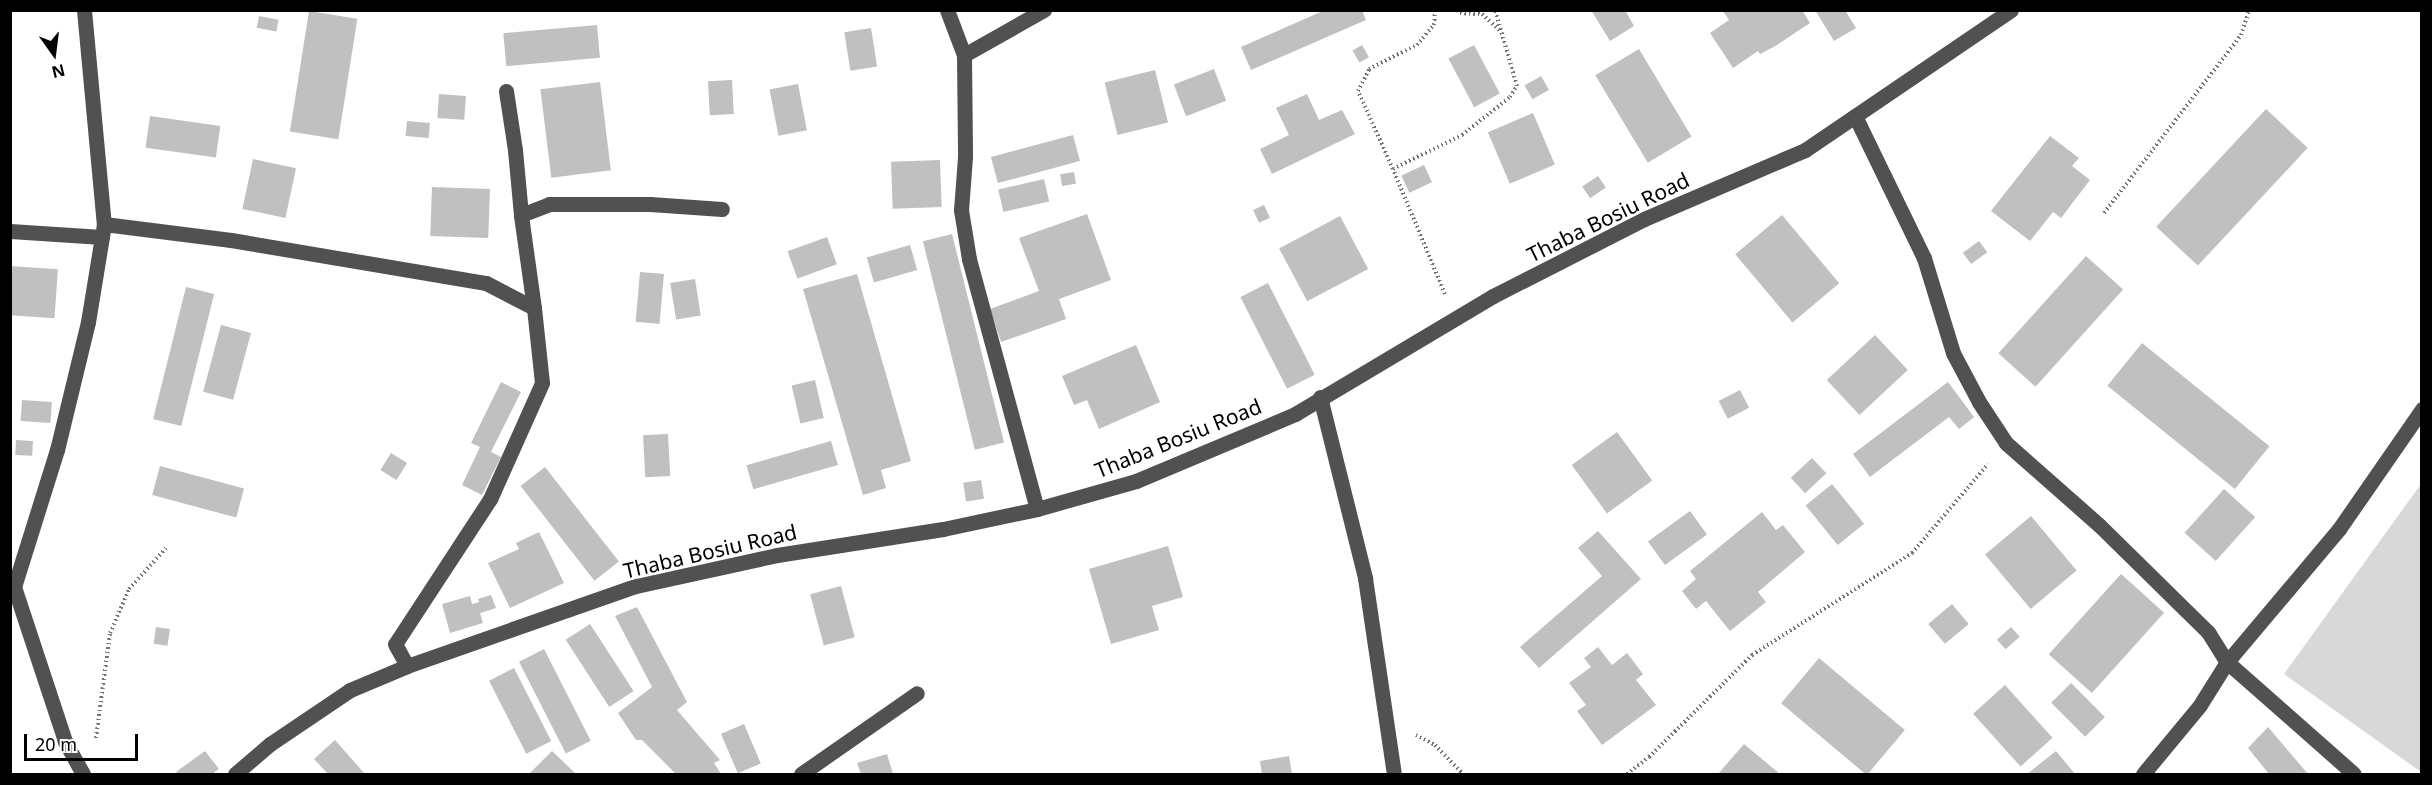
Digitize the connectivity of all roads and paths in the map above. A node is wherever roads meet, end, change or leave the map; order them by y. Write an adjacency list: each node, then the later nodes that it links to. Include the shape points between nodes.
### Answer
1 (84, 10): 19 (street)
2 (947, 10): 11 (street)
3 (1044, 10): 11 (street)
4 (1435, 10): 14 (path, via 1434,25 1417,45 1369,69 1358,91)
5 (1457, 10): 10 (path, via 1482,14)
6 (1495, 10): 10 (path)
7 (2011, 10): 9 (street, Thaba Bosiu Road)
8 (2249, 10): 16 (path, via 2241,35)
9 (1991, 16): 13 (street, Thaba Bosiu Road)
10 (1500, 32): 14 (path, via 1517,86 1510,97 1462,135)
11 (964, 55): 25 (street, via 963,220 977,294)
12 (506, 91): 17 (street)
13 (1855, 116): 21 (street, Thaba Bosiu Road, via 1805,150 1644,219); 24 (street, via 1924,258 1953,353)
14 (1393, 168): 21 (path)
15 (722, 209): 17 (street, via 549,204)
16 (2104, 213)
17 (521, 215): 20 (street)
18 (10, 231): 19 (street)
19 (103, 231): 20 (street, via 231,240 486,283); 32 (street, via 88,322 57,450 14,587 65,741)
20 (534, 309): 28 (street, via 542,383 490,499 395,644)
21 (1456, 319): 22 (street, Thaba Bosiu Road)
22 (1320, 397): 25 (street, Thaba Bosiu Road, via 1295,414 1136,481); 30 (street, via 1365,578)
23 (2421, 409): 27 (street, via 2339,529)
24 (2006, 443): 27 (street, via 2099,525 2201,625); 37 (path, via 1912,553 1752,656)
25 (1037, 509): 28 (street, Thaba Bosiu Road, via 943,529 777,555 636,586)
26 (166, 548): 31 (path, via 129,589 110,633)
27 (2226, 662): 38 (street, via 2200,705); 39 (street)
28 (407, 666): 33 (street, Thaba Bosiu Road, via 342,695 270,744)
29 (917, 693): 34 (street)
30 (1384, 719): 35 (street); 36 (path, via 1435,745)
31 (95, 744)
32 (83, 774)
33 (235, 774)
34 (801, 774)
35 (1394, 774)
36 (1463, 774)
37 (1627, 774)
38 (2143, 774)
39 (2354, 774)

